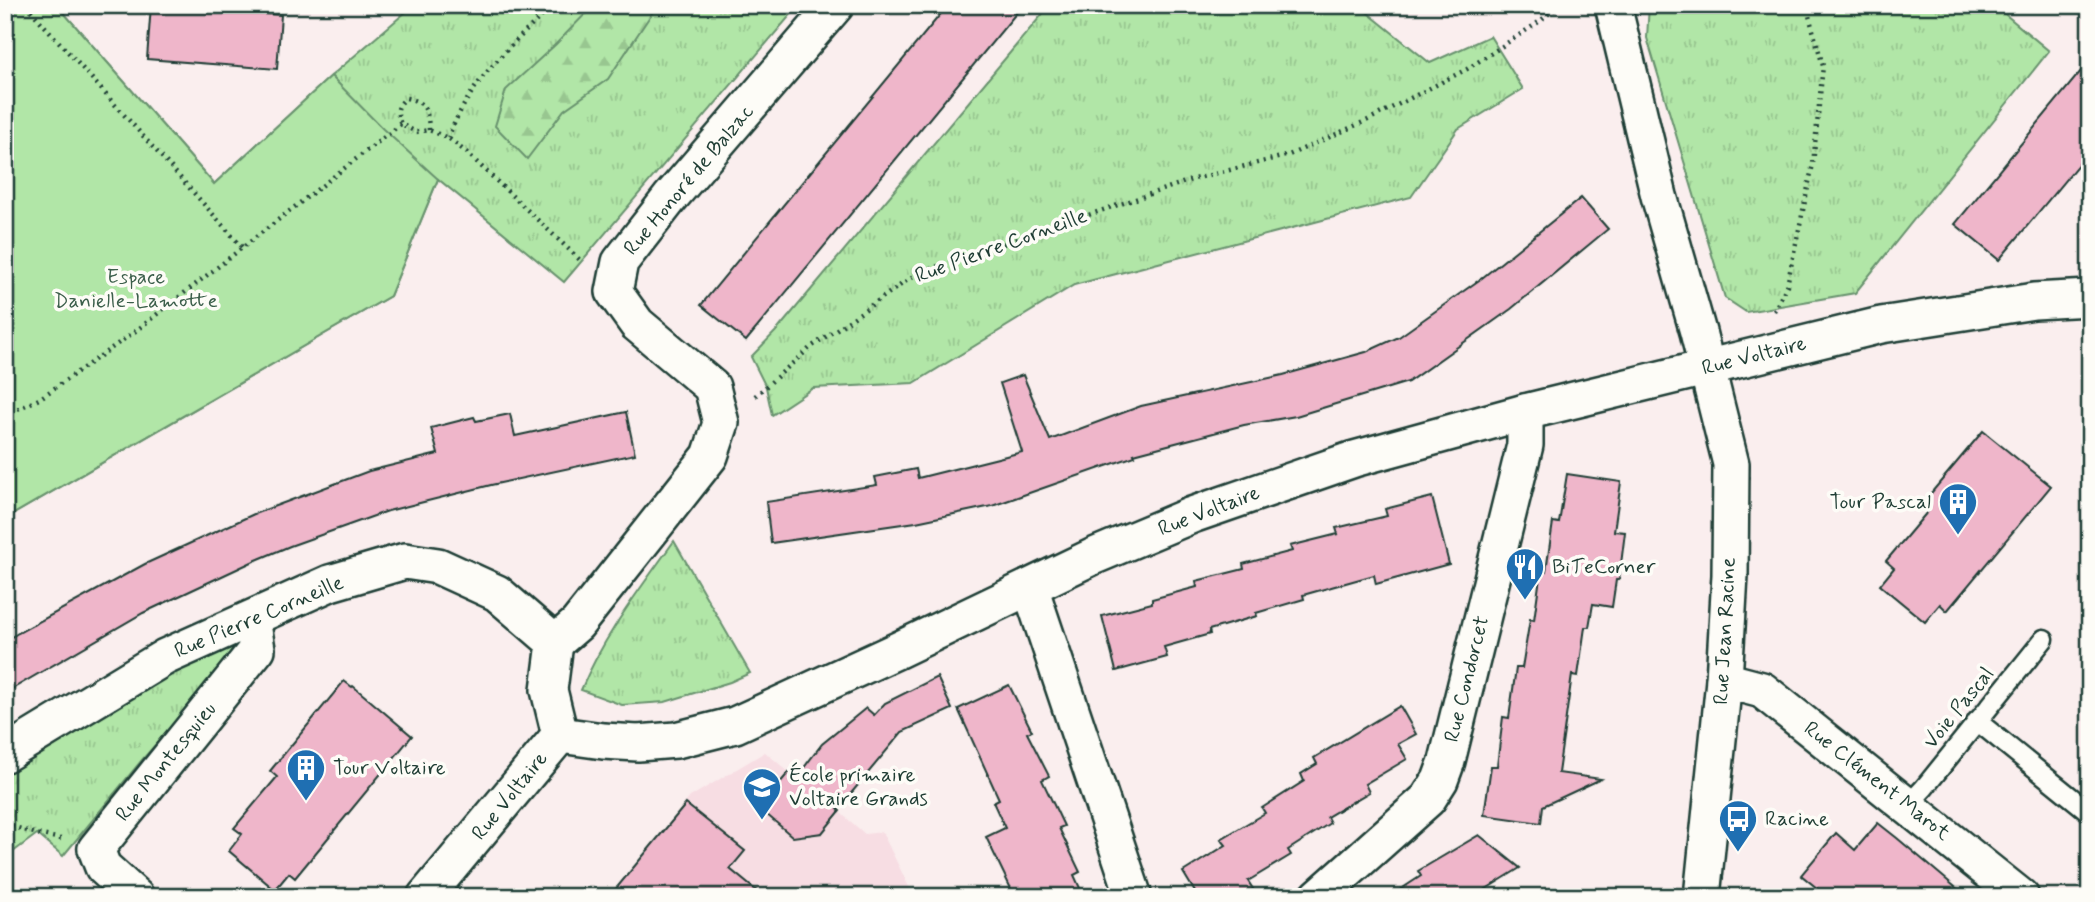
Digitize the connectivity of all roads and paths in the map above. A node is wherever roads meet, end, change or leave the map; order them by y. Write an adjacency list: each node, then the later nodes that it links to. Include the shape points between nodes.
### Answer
1 (26, 5): 10 (path)
2 (553, 5): 9 (path, via 489,67)
3 (836, 5): 11 (street, Rue Honoré de Balzac, via 620,262)
4 (1560, 5): 17 (path, Rue Pierre Corneille, via 1467,69 1289,155 1194,179 918,273 811,347)
5 (1613, 5): 14 (street, Rue Jean Racine)
6 (1805, 5): 13 (path, via 1823,66 1813,164 1787,285 1767,326)
7 (401, 124): 8 (path, via 416,132); 8 (path, via 397,106 406,97 418,100 428,113); 10 (path)
8 (429, 130): 9 (path)
9 (448, 138): 11 (path)
10 (243, 247): 16 (path, via 122,340 39,398)
11 (614, 292): 17 (street, via 637,324 712,387)
12 (2090, 298): 13 (street, Rue Voltaire, via 2034,301 1881,325)
13 (1767, 352): 14 (street, Rue Voltaire)
14 (1707, 367): 15 (street, Rue Voltaire); 22 (street, Rue Jean Racine, via 1731,464)
15 (1525, 412): 18 (street, Rue Voltaire, via 1354,459 1192,515); 33 (street, Rue Condorcet, via 1525,445 1440,780 1428,799)
16 (5, 415)
17 (721, 423): 21 (street, via 710,456 578,624)
18 (1030, 587): 24 (street, Rue Voltaire, via 735,725 676,740 638,743); 32 (street)
19 (252, 619): 21 (street, Rue Pierre Corneille, via 330,583 405,561 438,566 497,593); 25 (street, Rue Pierre Corneille, via 165,657); 29 (street, Rue Montesquieu, via 257,649)
20 (2044, 639): 23 (lane, Voie Pascal)
21 (555, 643): 24 (street, via 549,690)
22 (1724, 680): 26 (street, Rue Clément Marot, via 1762,690); 34 (street, Rue Jean Racine)
23 (1977, 721): 26 (lane, Voie Pascal); 27 (lane)
24 (560, 735): 31 (street, Rue Voltaire)
25 (5, 754)
26 (1908, 805): 35 (street, Rue Clément Marot)
27 (2088, 811)
28 (5, 824): 29 (path)
29 (96, 849): 30 (street, via 103,867)
30 (136, 897)
31 (425, 897)
32 (1134, 897)
33 (1318, 897)
34 (1702, 897)
35 (2021, 897)

